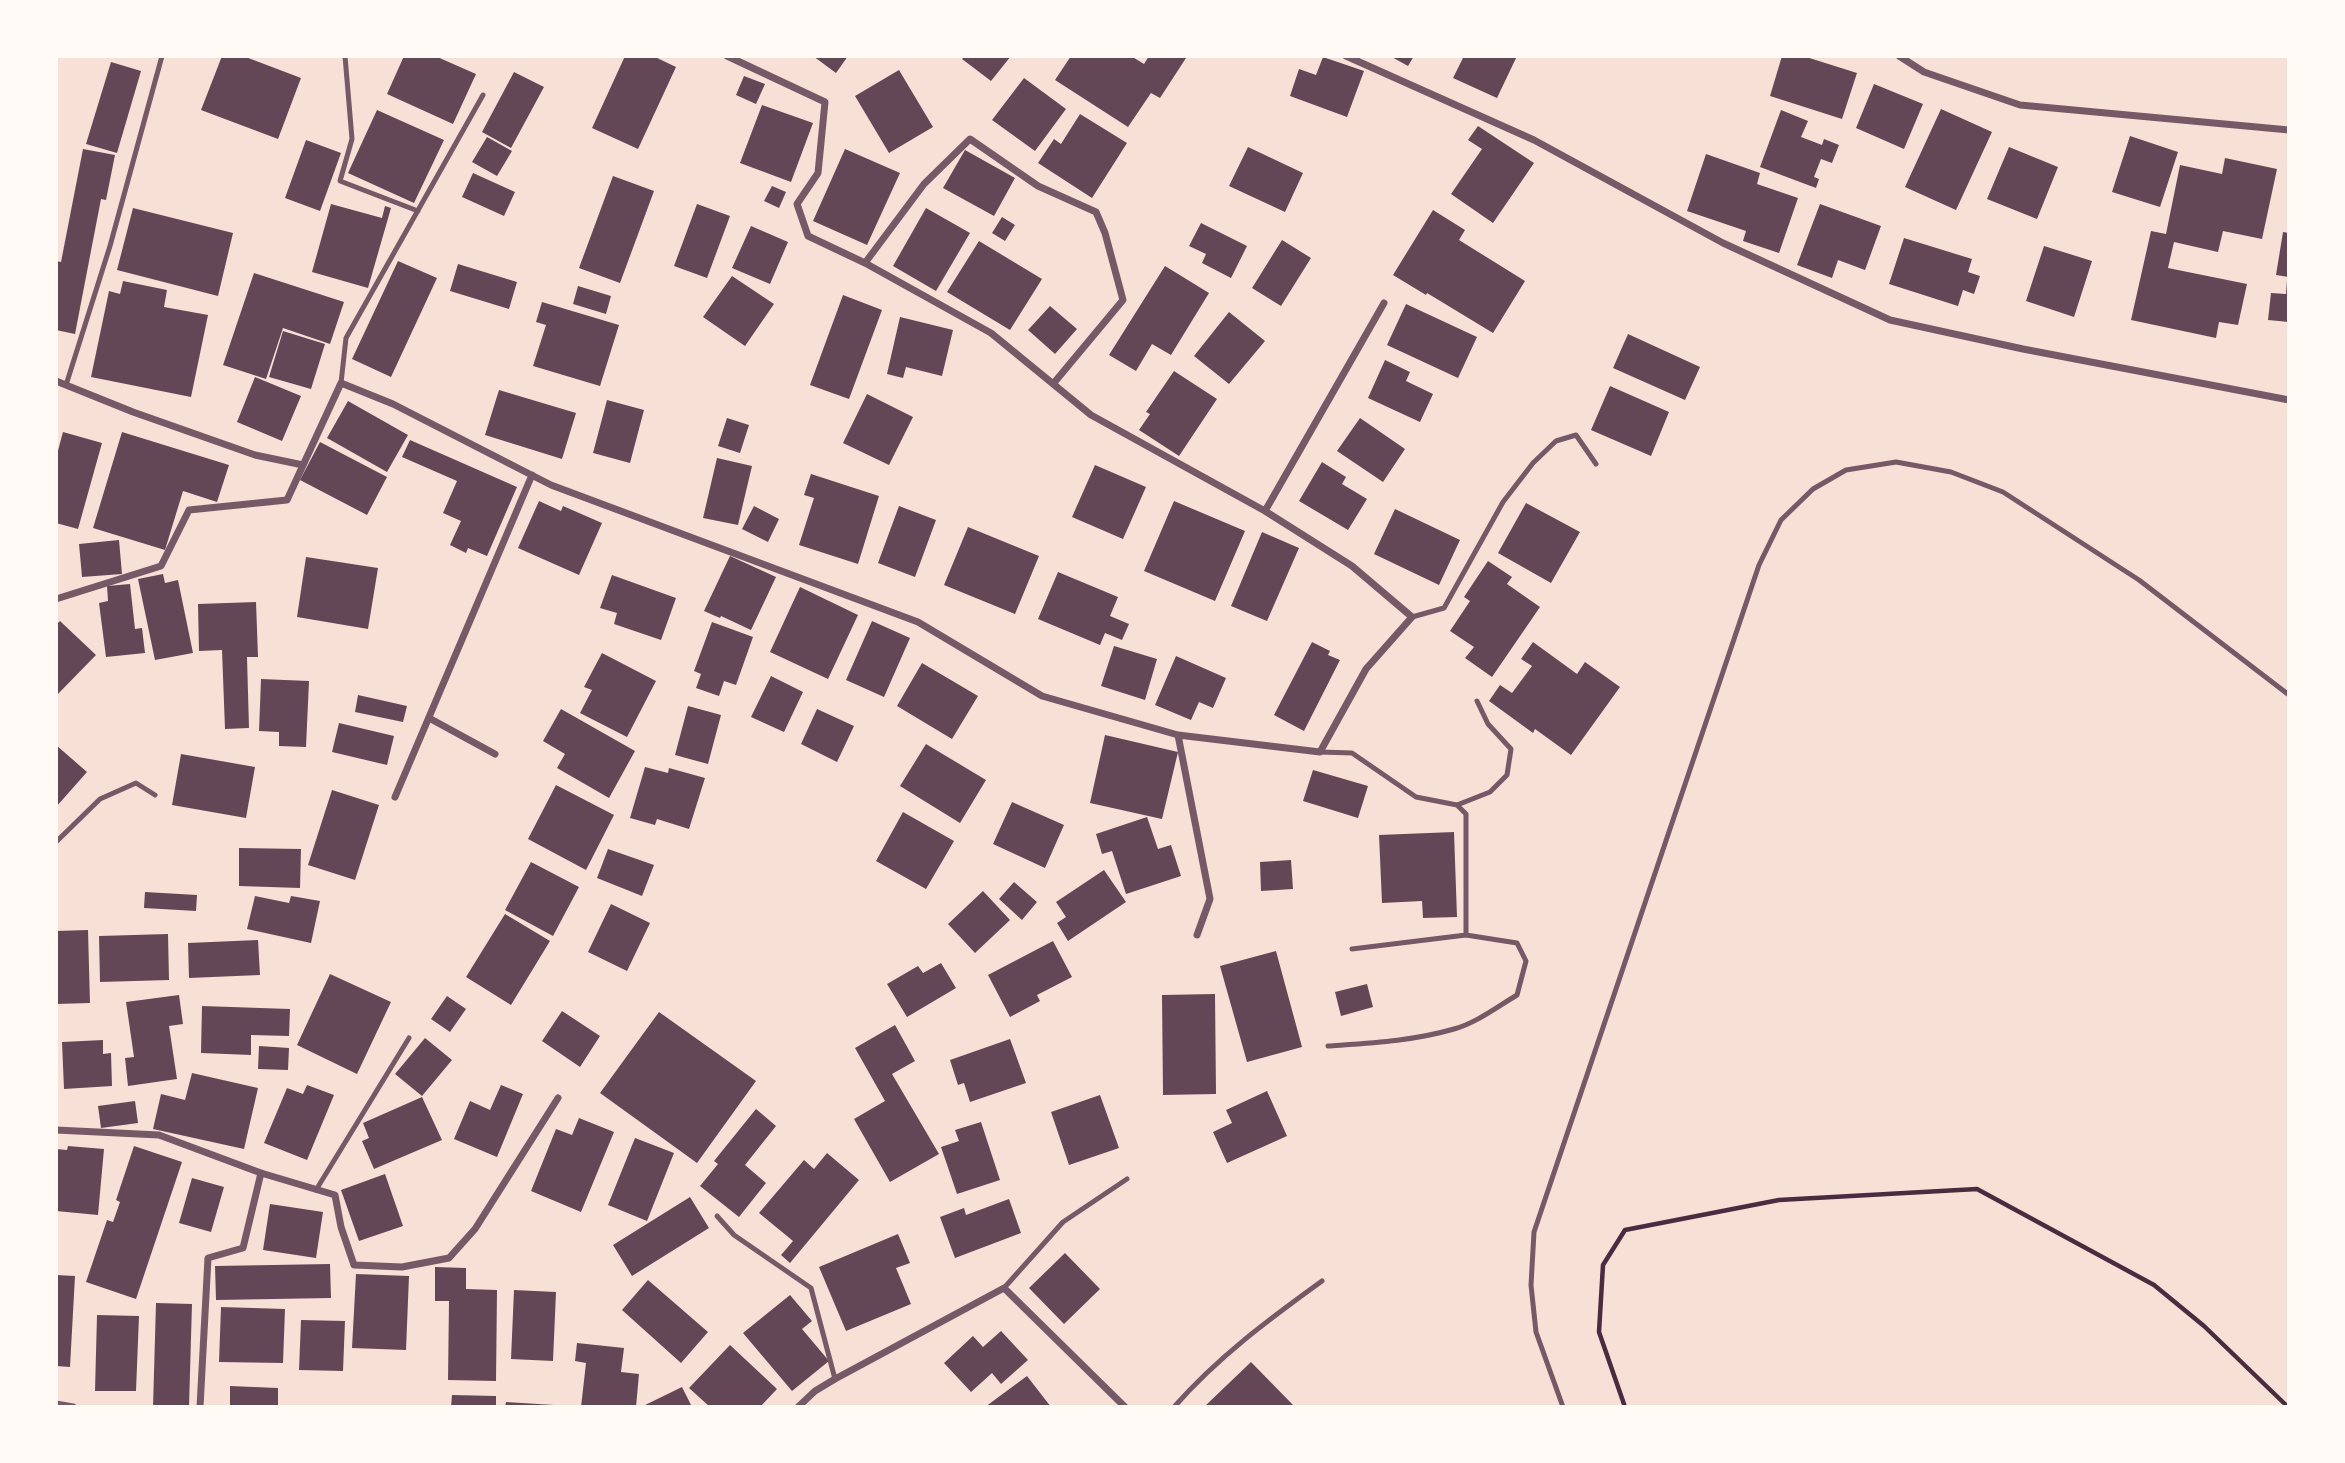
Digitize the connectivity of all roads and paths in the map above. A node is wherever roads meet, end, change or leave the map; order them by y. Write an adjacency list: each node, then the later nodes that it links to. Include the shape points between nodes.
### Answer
1 (162, 56): 14 (lane)
2 (345, 56): 8 (lane, via 352,139 340,181)
3 (727, 56): 9 (street, via 825,103 818,173 797,205 808,236)
4 (1346, 56): 15 (street, via 1534,140 1723,243 1890,320)
5 (1899, 56): 7 (street, via 1924,72 2020,105)
6 (483, 95): 8 (lane)
7 (2289, 130)
8 (418, 211): 12 (lane, via 346,338)
9 (865, 263): 13 (street, via 992,333); 13 (street, via 925,184 970,139 1038,186 1096,212 1123,300)
10 (1384, 303): 19 (street)
11 (56, 381): 14 (street)
12 (341, 383): 17 (street); 18 (street, via 393,404)
13 (1054, 384): 19 (street, via 1091,415)
14 (66, 386): 17 (street, via 255,455)
15 (2289, 400)
16 (1596, 464): 21 (lane, via 1576,435 1556,441 1503,502 1444,608)
17 (303, 465): 20 (street, via 287,500 189,510 161,566)
18 (532, 475): 24 (street); 25 (street, via 918,622 1042,696)
19 (1265, 511): 21 (street, via 1352,566)
20 (56, 599)
21 (1412, 617): 26 (street, via 1366,669)
22 (2289, 695): 52 (lane, via 2139,580 2003,492 1951,472 1896,462 1846,470 1813,489 1781,520 1759,565 1534,1232 1531,1285 1536,1332)
23 (1477, 701): 30 (lane, via 1488,724 1511,750 1507,775 1490,792)
24 (429, 718): 27 (street); 29 (street)
25 (1178, 735): 26 (street); 32 (street, via 1210,899)
26 (1320, 752): 30 (lane, via 1352,753 1416,797)
27 (495, 754)
28 (155, 795): 31 (lane, via 136,783 100,799)
29 (396, 797)
30 (1457, 804): 33 (lane, via 1466,814)
31 (56, 842)
32 (1197, 935)
33 (1466, 935): 34 (lane); 36 (lane, via 1517,943 1526,961 1517,995 1456,1029 1394,1041)
34 (1352, 949)
35 (409, 1038): 41 (lane)
36 (1328, 1046)
37 (558, 1098): 41 (street, via 475,1228 449,1258 402,1267 354,1265 335,1195)
38 (56, 1130): 39 (street, via 159,1135)
39 (261, 1173): 41 (street); 48 (street, via 243,1248 208,1258)
40 (1127, 1179): 44 (lane, via 1063,1222)
41 (316, 1190)
42 (717, 1216): 45 (lane, via 734,1235 811,1288)
43 (1322, 1282): 51 (lane, via 1247,1335)
44 (1004, 1288): 45 (street); 50 (street)
45 (835, 1379): 49 (street)
46 (56, 1404): 47 (street)
47 (73, 1407)
48 (200, 1407)
49 (798, 1407)
50 (1125, 1407)
51 (1174, 1407)
52 (1563, 1407)
53 (1625, 1407): 54 (path, via 1599,1332 1603,1265 1625,1230 1779,1200 1977,1189 2154,1285)
54 (2288, 1407)

